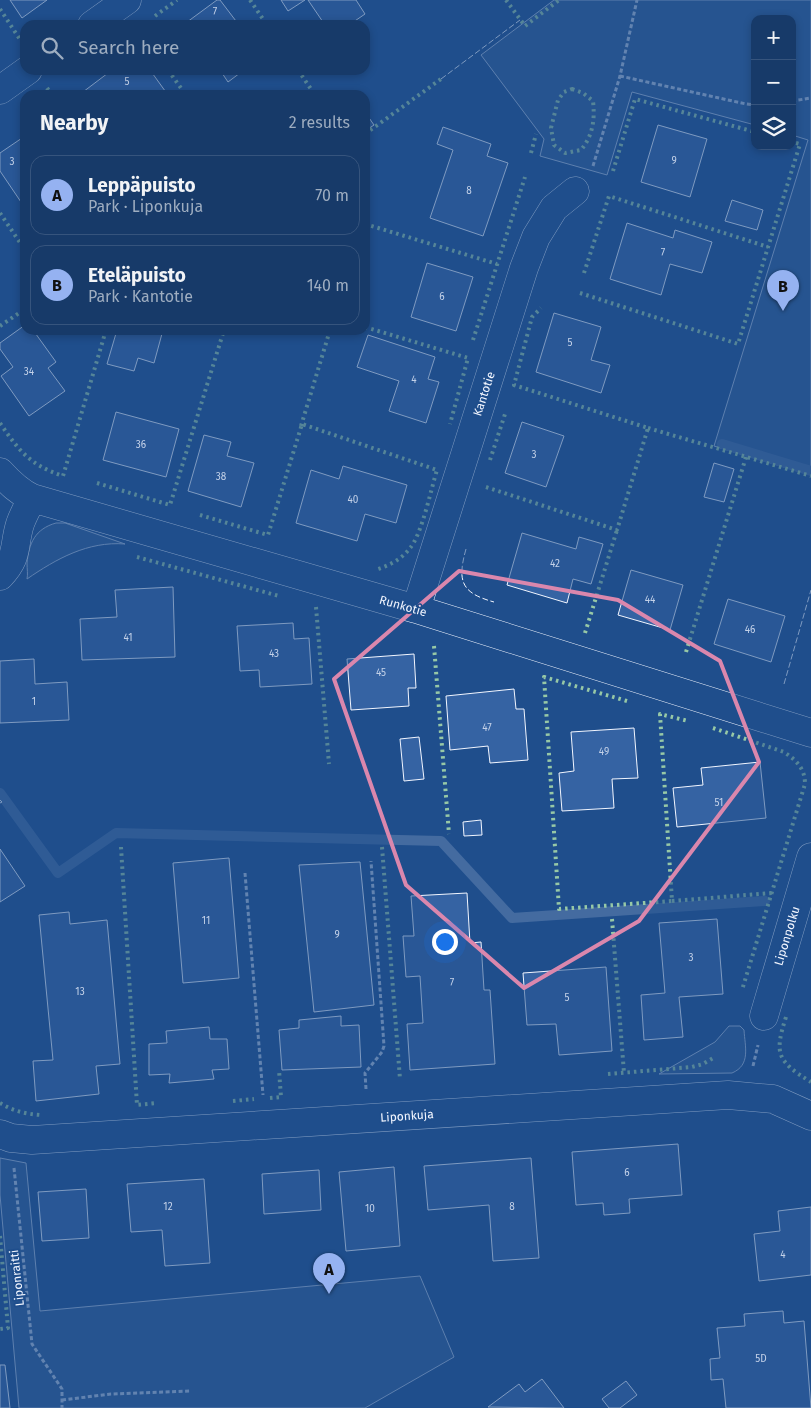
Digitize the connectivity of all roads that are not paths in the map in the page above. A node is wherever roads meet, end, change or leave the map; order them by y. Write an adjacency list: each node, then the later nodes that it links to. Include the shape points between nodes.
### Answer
1 (127, 0): 2 (street)
2 (99, 20)
3 (21, 75): 4 (street)
4 (0, 90)
5 (575, 191): 9 (street, Kantotie, via 554,208 536,238 524,268)
6 (0, 472): 7 (street, Runkotie)
7 (32, 498): 8 (street, via 20,525 12,561); 9 (street, Runkotie)
8 (0, 576)
9 (416, 609): 10 (street, Runkotie)
10 (811, 734)
11 (811, 857): 12 (street, Liponpolku)
12 (764, 1016)
13 (811, 1116): 14 (street, Liponkuja, via 773,1099 728,1095 32,1140)
14 (6, 1136)

